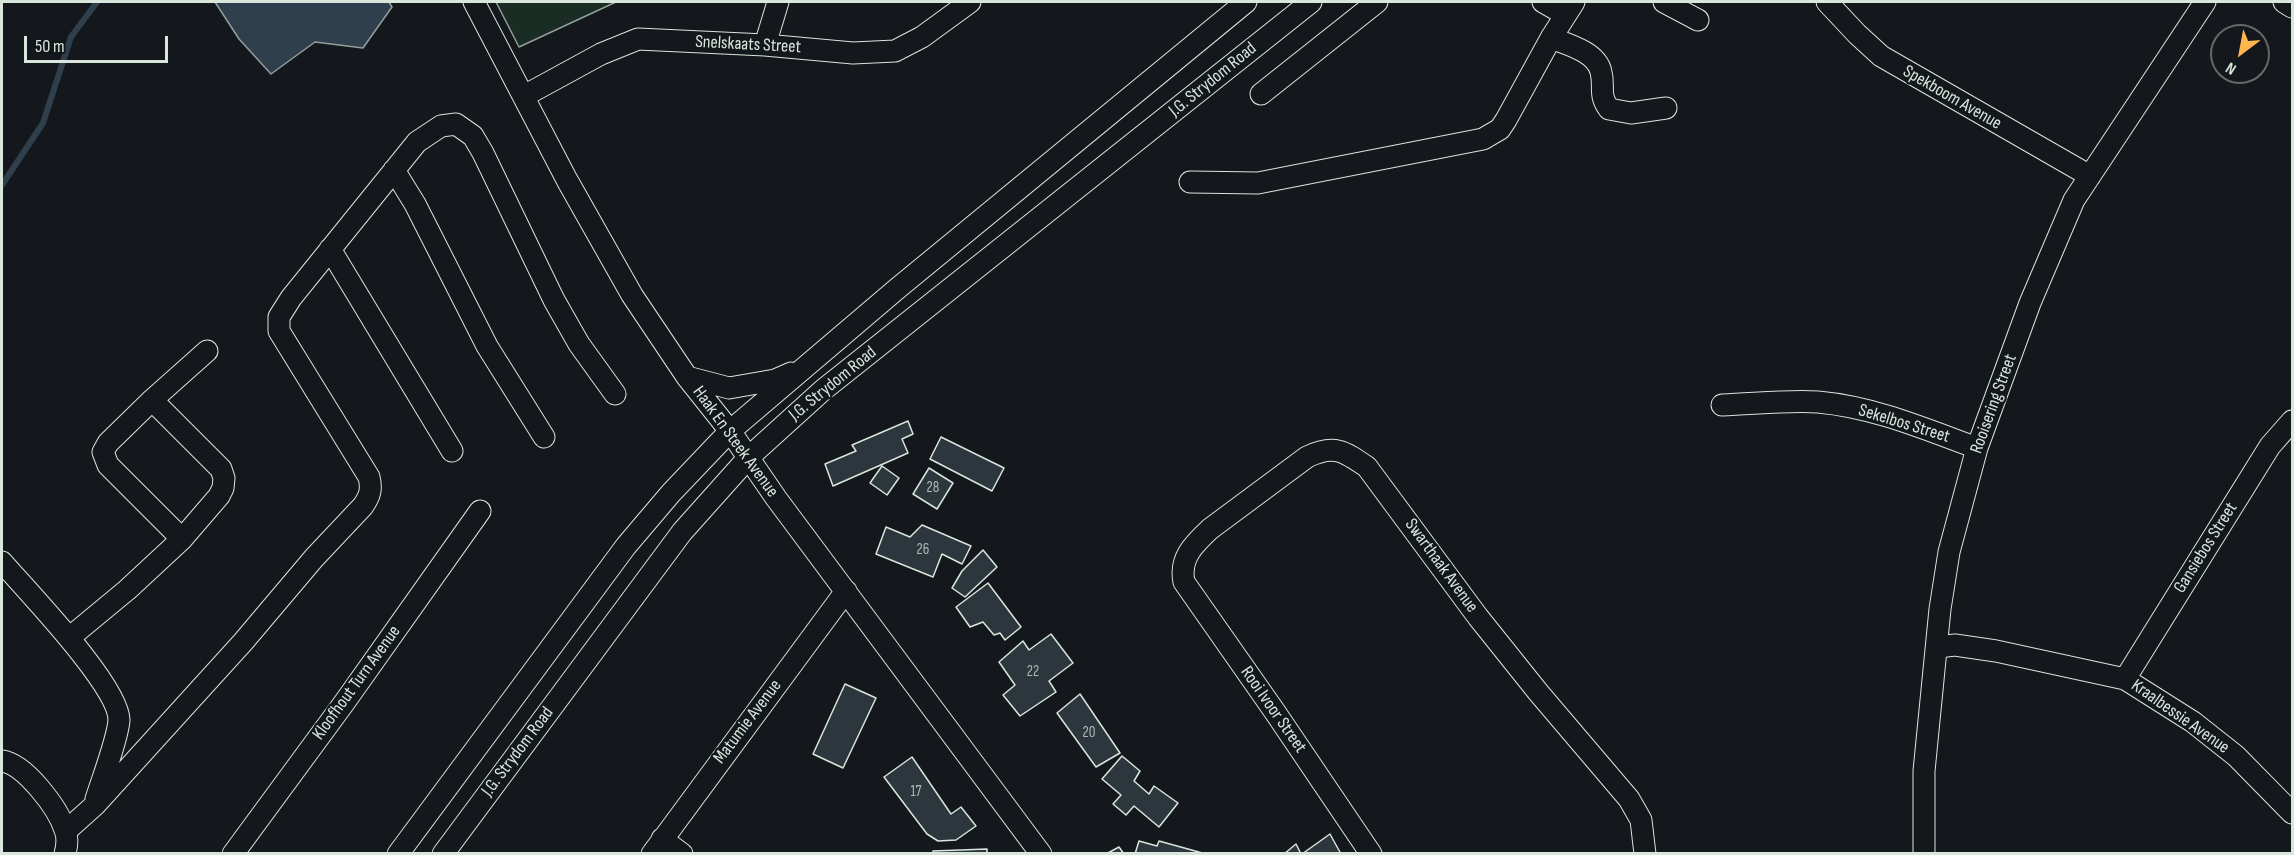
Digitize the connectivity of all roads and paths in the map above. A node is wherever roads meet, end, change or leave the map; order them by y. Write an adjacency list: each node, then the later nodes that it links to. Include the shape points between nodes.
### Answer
1 (778, 2): 16 (street)
2 (970, 2): 16 (street, Snelskaats Street, via 922,37 895,51)
3 (1246, 2): 25 (street, J.G. Strydom Road)
4 (1311, 2): 35 (street, J.G. Strydom Road, via 823,390)
5 (1377, 2): 17 (street)
6 (1543, 2): 13 (street)
7 (1664, 2): 14 (street)
8 (1827, 2): 21 (street, Spekboom Avenue, via 1881,56)
9 (2205, 2): 21 (street, Rooisering Street)
10 (2284, 2): 12 (street)
11 (475, 4): 18 (street, Haak En Steek Avenue)
12 (2292, 7)
13 (1569, 8): 15 (street)
14 (1698, 20)
15 (1551, 38): 19 (street, via 1594,60 1602,73 1601,95 1609,109 1631,113); 22 (street, via 1500,129 1483,139 1258,183)
16 (765, 45): 18 (street, Snelskaats Street, via 638,39 601,54)
17 (1261, 94)
18 (524, 96): 26 (street, Haak En Steek Avenue, via 619,274)
19 (1666, 108)
20 (394, 170): 23 (street); 27 (street, via 417,142 441,126 456,124 473,136 554,300); 32 (street, via 488,346)
21 (2090, 176): 33 (street, Rooisering Street, via 2055,241)
22 (1190, 182)
23 (330, 249): 34 (street); 46 (street, via 283,309 279,331 369,477 370,494)
24 (207, 351): 28 (street)
25 (804, 368): 26 (street, via 775,380 738,388); 31 (street, J.G. Strydom Road)
26 (687, 377): 31 (street, Haak En Steek Avenue)
27 (615, 394)
28 (152, 400): 37 (street, via 221,469 224,478 219,496); 37 (street, via 102,452)
29 (1722, 405): 33 (street, Sekelbos Street, via 1817,402 1848,406 1884,414)
30 (2292, 421): 43 (street, Gansiebos Street, via 2270,446)
31 (730, 431): 35 (street, Haak En Steek Avenue); 51 (street, J.G. Strydom Road, via 626,546)
32 (544, 437)
33 (1977, 448): 42 (street, Rooisering Street, via 1949,552)
34 (452, 451)
35 (749, 457): 40 (street, Haak En Steek Avenue); 52 (street, J.G. Strydom Road, via 682,532)
36 (480, 511): 50 (street, Kloofhout Turn Avenue)
37 (182, 539): 41 (street)
38 (2, 562): 41 (street)
39 (1183, 565): 55 (street, Rooi Ivoor Street, via 1184,582); 56 (street, Swarthaak Avenue, via 1190,549 1210,529 1307,458 1317,452 1346,452 1367,467 1478,617 1629,799 1641,820)
40 (846, 591): 48 (street, Matumie Avenue); 54 (street, Haak En Steek Avenue)
41 (69, 638): 46 (street, via 118,711 119,722)
42 (1938, 647): 43 (street, Kraalbessie Avenue, via 1955,645 1996,651); 57 (street, Rooisering Street, via 1924,771)
43 (2125, 679): 45 (street, Kraalbessie Avenue, via 2193,722)
44 (2, 761): 47 (street, via 22,770 56,812)
45 (2290, 804)
46 (95, 805): 47 (street)
47 (66, 831): 49 (street)
48 (657, 846): 53 (street)
49 (65, 854)
50 (232, 854)
51 (398, 854)
52 (443, 854)
53 (682, 854)
54 (1041, 854)
55 (1371, 854)
56 (1645, 854)
57 (1924, 854)

